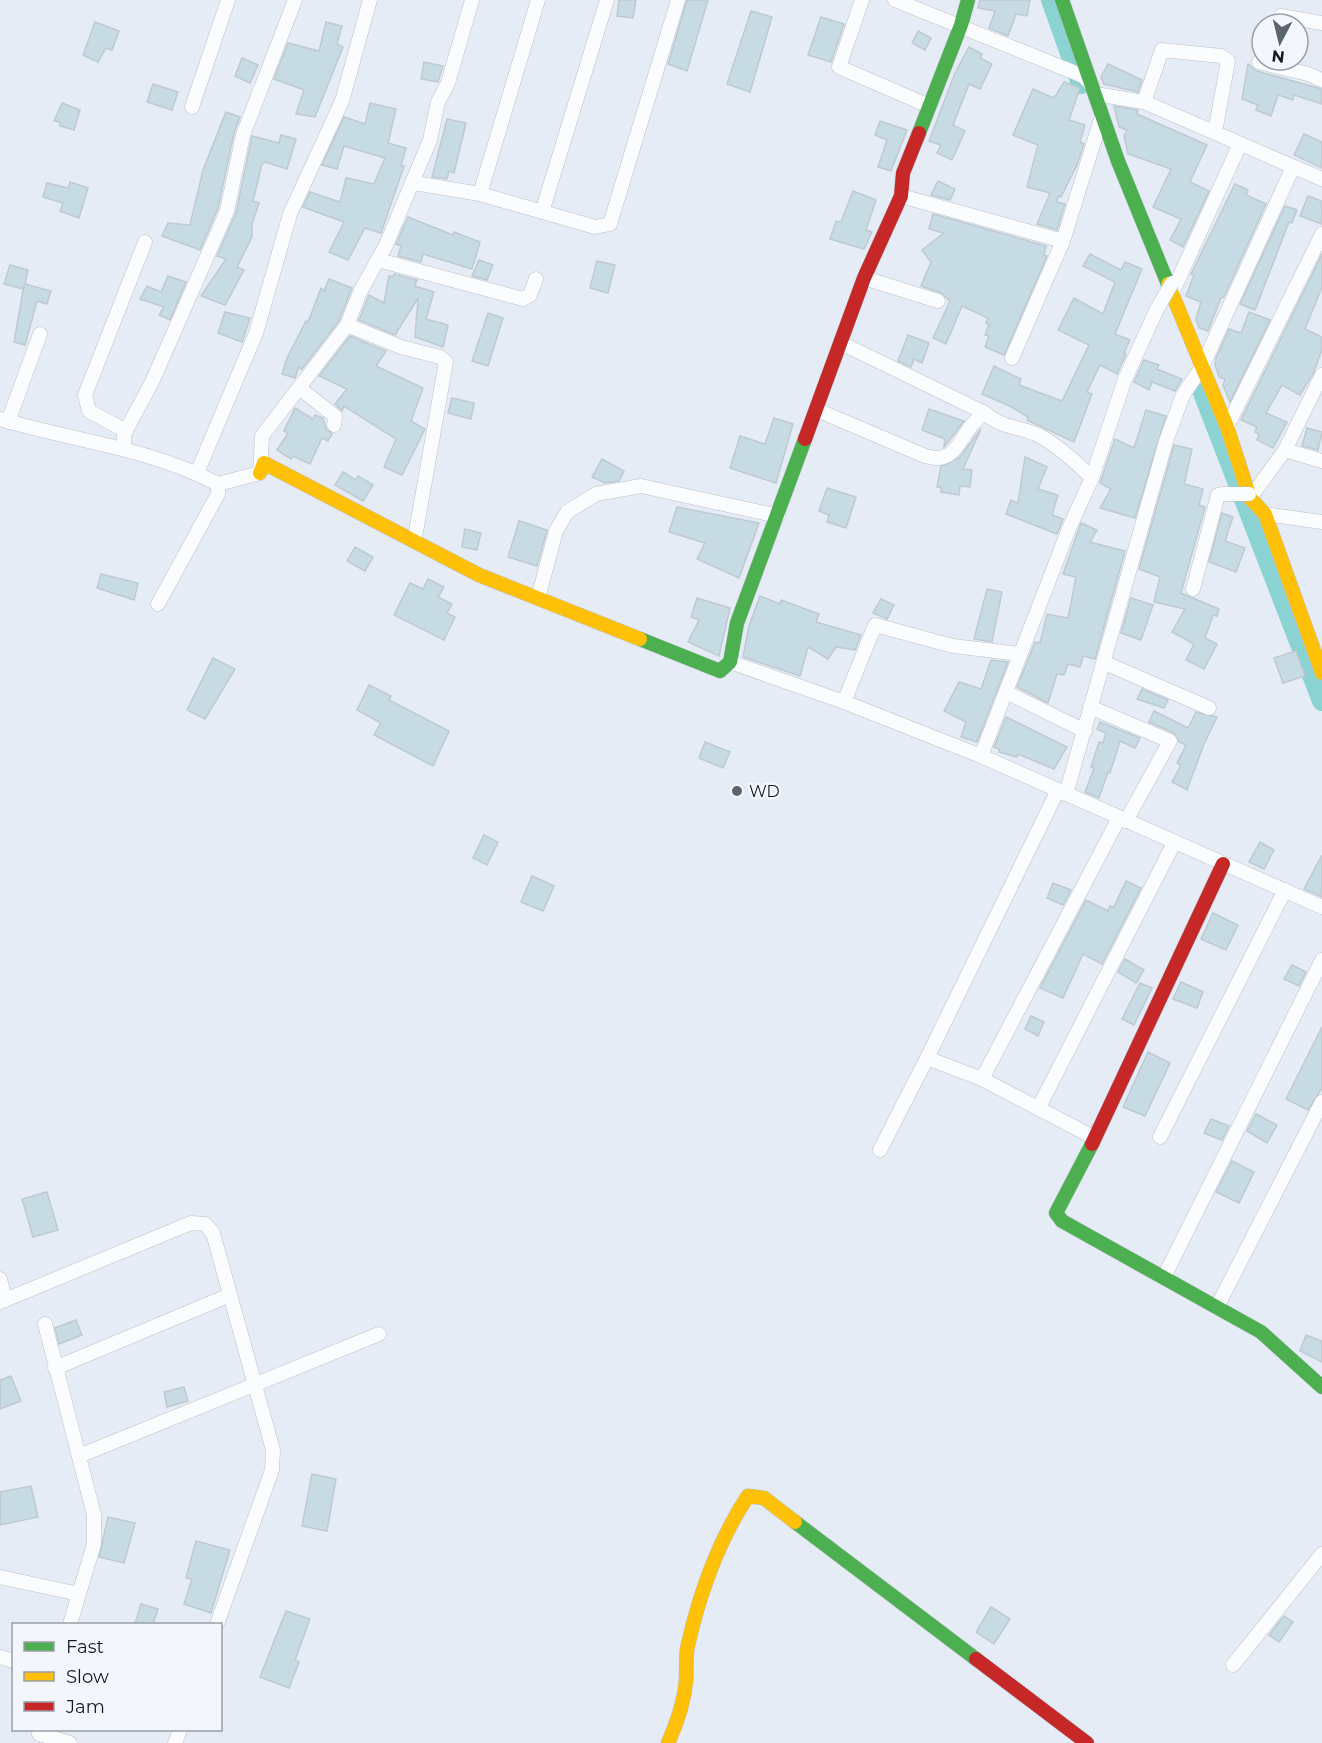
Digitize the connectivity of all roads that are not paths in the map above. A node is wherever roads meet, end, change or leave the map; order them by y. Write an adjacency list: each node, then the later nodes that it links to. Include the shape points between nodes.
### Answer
1 (228, 0): 18 (street)
2 (295, 0): 48 (street, via 243,135 227,211)
3 (370, 0): 51 (street, via 342,101 290,214 256,333)
4 (472, 0): 24 (street)
5 (538, 0): 25 (street)
6 (607, 0): 27 (street)
7 (678, 0): 27 (street, via 614,219 604,227 595,227)
8 (862, 0): 17 (street, via 839,67)
9 (895, 0): 12 (street)
10 (968, 0): 12 (street)
11 (1062, 0): 15 (street)
12 (961, 25): 15 (street); 17 (street)
13 (1300, 72): 14 (street)
14 (1322, 80)
15 (1090, 85): 16 (street); 19 (street)
16 (1144, 102): 20 (street); 20 (street, via 1162,50 1221,56 1228,61)
17 (929, 106): 26 (street, via 903,173)
18 (192, 107)
19 (1101, 120): 29 (street); 34 (street)
20 (1215, 132): 21 (street)
21 (1240, 144): 22 (street); 34 (street)
22 (1293, 167): 23 (street); 40 (street)
23 (1322, 179)
24 (414, 183): 25 (street); 31 (street)
25 (480, 194): 27 (street)
26 (901, 196): 29 (street); 32 (street)
27 (542, 212)
28 (1322, 234): 47 (street)
29 (1063, 241): 39 (street)
30 (145, 242): 48 (street, via 85,395 89,411)
31 (378, 260): 33 (street, via 523,300 530,295); 36 (street)
32 (864, 278): 35 (street); 38 (street)
33 (536, 279)
34 (1172, 287): 40 (street); 53 (street, bridge, via 1157,309 1125,380)
35 (938, 301)
36 (347, 325): 42 (street); 59 (street, via 446,362)
37 (40, 334): 45 (street)
38 (840, 343): 43 (street); 44 (street)
39 (1012, 358)
40 (1202, 367): 47 (street); 64 (street, via 1183,395 1134,550)
41 (1322, 375): 49 (street)
42 (299, 388): 46 (street, via 335,416); 52 (street, via 272,421 260,449)
43 (817, 410): 44 (street, via 941,460 955,450 973,420); 57 (street)
44 (985, 413): 53 (street, via 1003,424 1039,435)
45 (7, 417): 48 (street)
46 (334, 424)
47 (1227, 427): 55 (street)
48 (125, 440): 51 (street)
49 (1285, 450): 50 (street); 55 (street)
50 (1322, 461)
51 (198, 471): 54 (street)
52 (260, 473): 54 (street); 59 (street, via 264,463)
53 (1092, 478): 63 (street)
54 (218, 484): 62 (street, via 218,494)
55 (1250, 496): 56 (street); 60 (street, bridge, via 1218,495)
56 (1264, 514): 58 (street); 66 (street)
57 (778, 516): 61 (street, via 641,486 596,494 567,512 556,531); 65 (street, via 737,623)
58 (1322, 522)
59 (414, 539): 61 (street, via 479,575)
60 (1193, 589)
61 (538, 596): 65 (street)
62 (158, 604)
63 (1020, 654): 67 (street); 68 (street, via 953,646 874,625)
64 (1105, 663): 69 (street); 70 (street)
65 (726, 665): 68 (street)
66 (1322, 673)
67 (1006, 692): 71 (street); 72 (street)
68 (844, 702): 72 (street)
69 (1090, 707): 71 (street); 74 (street, via 1170,741)
70 (1209, 708)
71 (1085, 731): 73 (street)
72 (981, 756): 73 (street)
73 (1062, 792): 74 (street); 80 (street)
74 (1123, 820): 75 (street); 81 (street)
75 (1174, 843): 76 (street); 83 (street)
76 (1223, 864): 77 (street); 85 (street)
77 (1285, 890): 78 (street); 84 (street)
78 (1322, 907)
79 (1322, 960): 87 (street)
80 (927, 1058): 81 (street); 86 (street)
81 (982, 1079): 83 (street)
82 (1322, 1102): 91 (street)
83 (1039, 1107): 85 (street)
84 (1161, 1137)
85 (1095, 1138): 87 (street, via 1056,1213 1062,1221)
86 (879, 1150)
87 (1164, 1277): 91 (street)
88 (0, 1280): 90 (street)
89 (230, 1295): 90 (street, via 213,1233 205,1224 191,1223); 94 (street); 95 (street)
90 (3, 1301)
91 (1217, 1307): 96 (street, via 1261,1332)
92 (45, 1324): 94 (street)
93 (379, 1334): 95 (street)
94 (55, 1368): 97 (street)
95 (255, 1386): 97 (street); 102 (street, via 273,1450 272,1470)
96 (1322, 1387)
97 (79, 1456): 100 (street, via 95,1529)
98 (1322, 1554): 103 (street)
99 (0, 1577): 100 (street)
100 (79, 1594): 101 (street)
101 (70, 1623)
102 (217, 1623)
103 (1233, 1665)
104 (38, 1735): 105 (street)
105 (70, 1743)
106 (668, 1743): 107 (street, via 679,1719 688,1645 738,1507 748,1496 764,1498)
107 (1087, 1743)

